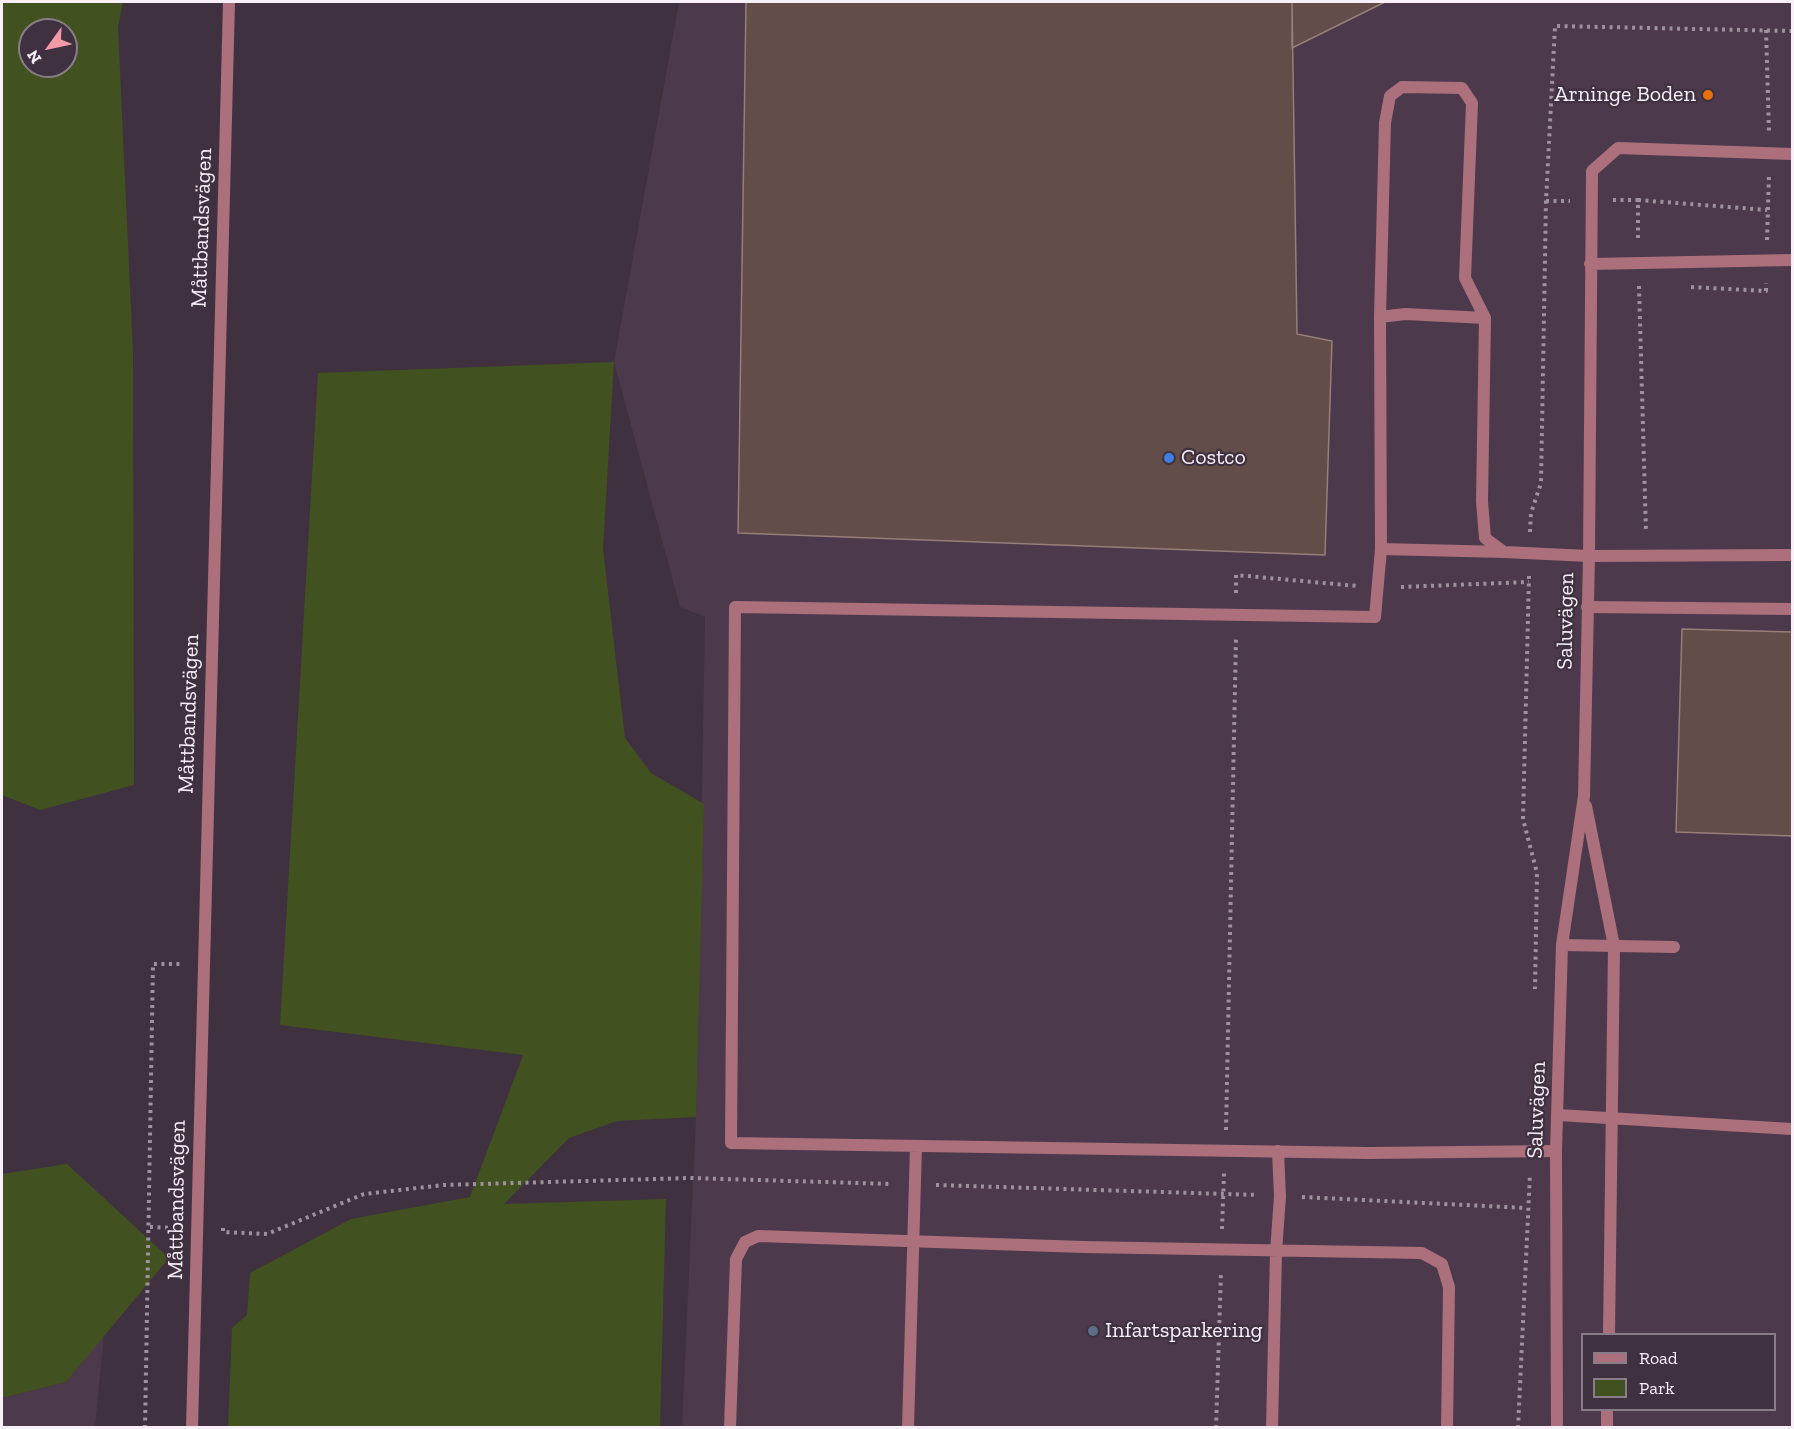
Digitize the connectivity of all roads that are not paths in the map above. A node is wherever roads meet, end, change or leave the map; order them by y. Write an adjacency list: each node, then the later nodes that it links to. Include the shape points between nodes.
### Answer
1 (230, 2): 27 (street, Måttbandsvägen)
2 (1792, 154): 4 (street, Saluvägen, via 1618,148 1592,171)
3 (1792, 260): 4 (street)
4 (1590, 264): 10 (street, Saluvägen)
5 (1380, 317): 6 (street, via 1405,314); 6 (street, via 1385,123 1390,96 1402,87 1462,88 1472,104 1465,278); 7 (street)
6 (1485, 318): 8 (street, via 1485,538)
7 (1381, 549): 8 (street); 20 (street, via 1375,617 735,607 731,1143)
8 (1504, 552): 10 (street)
9 (1792, 555): 10 (street)
10 (1588, 556): 11 (street, Saluvägen)
11 (1587, 607): 12 (street); 13 (street, Saluvägen)
12 (1792, 609)
13 (1584, 796): 14 (street, Saluvägen); 15 (street, Saluvägen)
14 (1562, 945): 15 (street); 17 (street, Saluvägen)
15 (1614, 946): 16 (street); 18 (street, Saluvägen)
16 (1674, 947)
17 (1558, 1115): 18 (street); 22 (street, Saluvägen)
18 (1613, 1118): 19 (street); 25 (street, Saluvägen)
19 (1792, 1129)
20 (916, 1146): 21 (street); 23 (street)
21 (1278, 1151): 22 (street); 24 (street)
22 (1556, 1151): 32 (street, Saluvägen)
23 (914, 1240): 24 (street); 28 (street, via 758,1236 745,1242 736,1259); 29 (street)
24 (1276, 1252): 30 (street); 31 (street, via 1422,1253 1442,1264 1449,1287)
25 (1609, 1333)
26 (1607, 1411): 33 (street)
27 (192, 1428)
28 (730, 1428)
29 (908, 1428)
30 (1272, 1428)
31 (1447, 1428)
32 (1557, 1428)
33 (1607, 1428)

